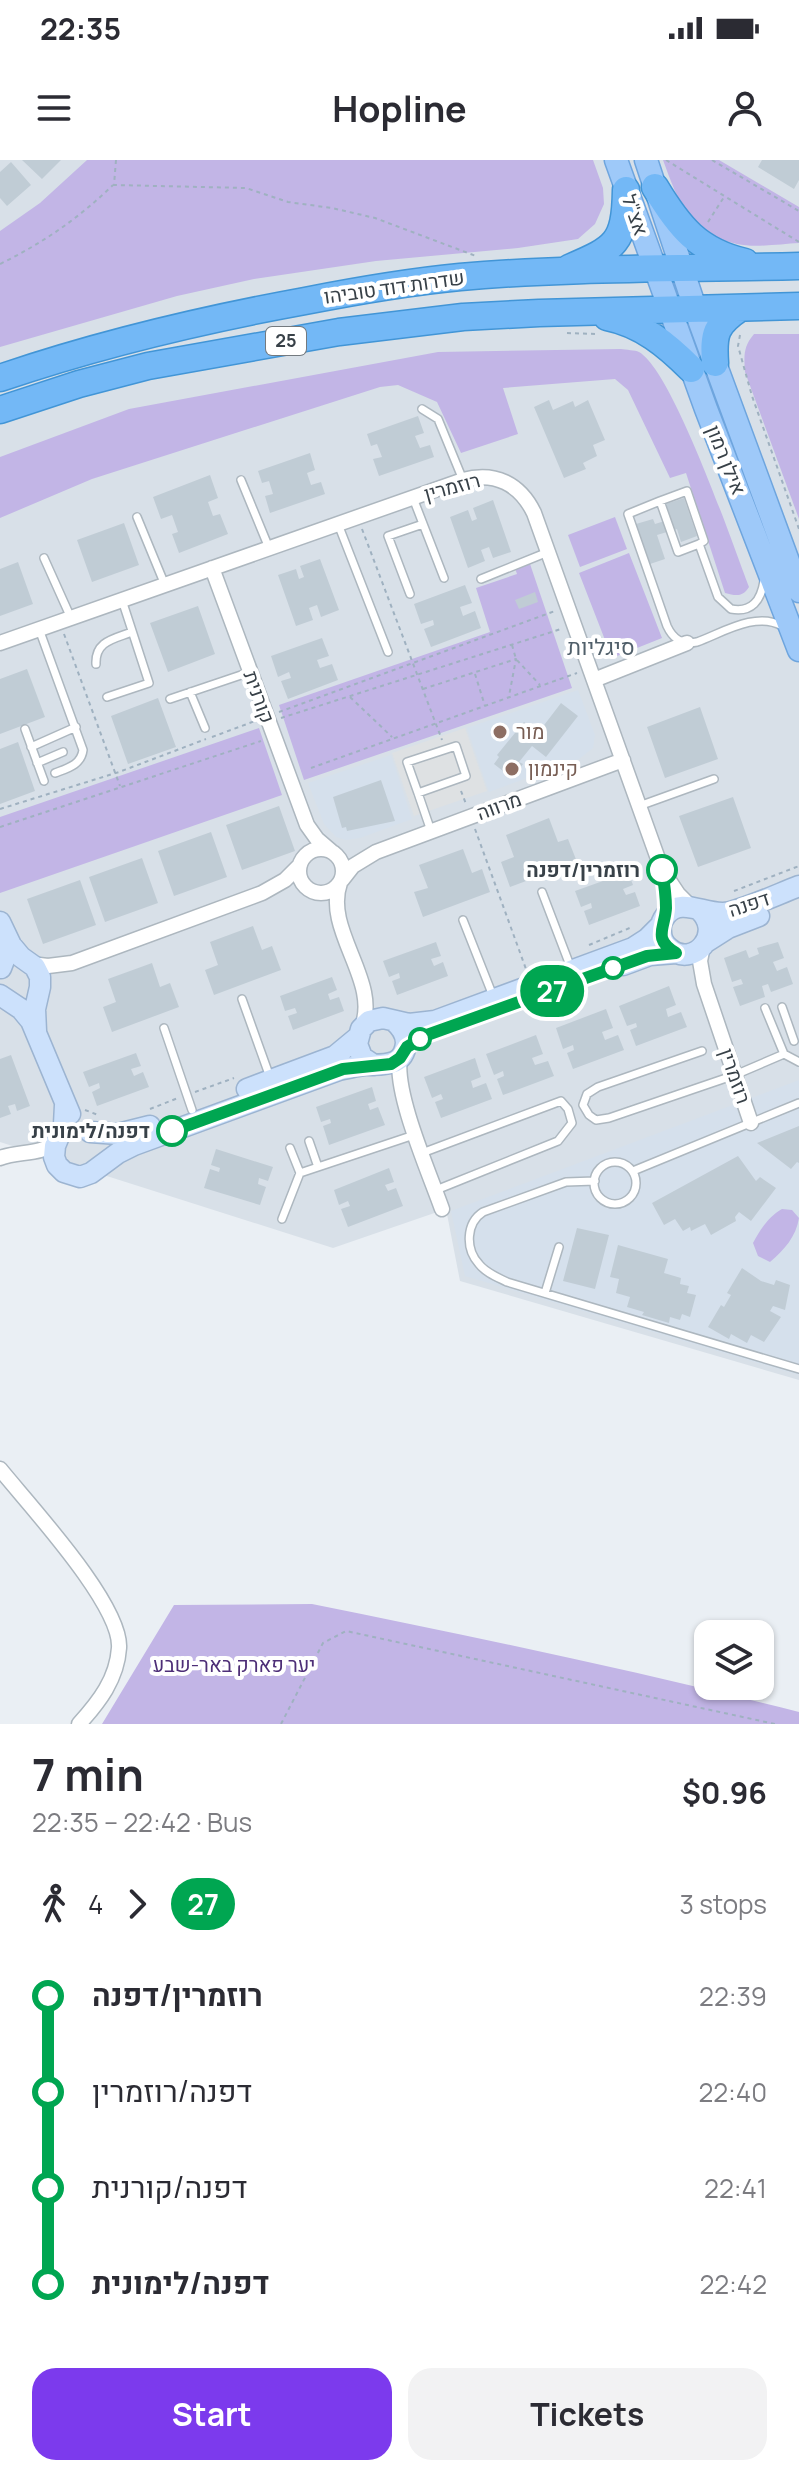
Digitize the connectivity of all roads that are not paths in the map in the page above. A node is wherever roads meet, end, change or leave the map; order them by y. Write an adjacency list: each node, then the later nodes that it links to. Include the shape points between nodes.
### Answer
1 (616, 160): 4 (main road, אצ"ל)
2 (646, 160): 3 (main road, אצ"ל)
3 (655, 187): 6 (highway, via 696,240 729,258); 7 (main road, אצ"ל)
4 (626, 190): 8 (main road, אצ"ל); 9 (highway, via 626,220 611,247)
5 (799, 266): 6 (highway, שדרות דוד טוביהו / 25)
6 (764, 267): 7 (highway, שדרות דוד טוביהו / 25)
7 (682, 269): 8 (highway, שדרות דוד טוביהו / 25); 11 (main road, אילן רמון)
8 (654, 270): 9 (highway, שדרות דוד טוביהו / 25); 11 (main road, אילן רמון)
9 (559, 272): 15 (highway, שדרות דוד טוביהו / 25, via 460,277 238,312)
10 (799, 306): 13 (highway, שדרות דוד טוביהו / 25)
11 (682, 310): 12 (highway, שדרות דוד טוביהו / 25); 13 (highway, שדרות דוד טוביהו / 25); 14 (main road, אילן רמון)
12 (580, 312): 14 (highway, via 632,325); 17 (highway, שדרות דוד טוביהו / 25, via 463,317 339,332 148,366)
13 (740, 319): 14 (highway, via 726,317 718,327)
14 (703, 366): 29 (main road, אילן רמון); 34 (main road, אילן רמון)
15 (0, 378)
16 (422, 409): 19 (lane, via 438,419)
17 (0, 410)
18 (241, 480): 26 (lane)
19 (463, 480): 20 (street, רוזמרין); 27 (street, רוזמרין, via 497,478 519,491 530,504)
20 (413, 497): 23 (street, רוזמרין); 24 (lane)
21 (660, 501): 25 (lane, via 678,552); 25 (lane, via 687,491 704,541); 41 (lane, via 628,514 667,626)
22 (137, 517): 33 (lane)
23 (338, 524): 26 (street, רוזמרין); 43 (lane)
24 (423, 524): 31 (lane); 35 (lane, via 388,536)
25 (699, 544): 29 (lane, via 718,597 731,609 746,610 758,600)
26 (269, 548): 30 (street, רוזמרין)
27 (548, 552): 32 (lane); 46 (street, רוזמרין)
28 (44, 558): 37 (lane)
29 (765, 559): 42 (main road, אילן רמון)
30 (212, 568): 33 (street, רוזמרין); 45 (street, קורנית)
31 (444, 578)
32 (481, 579)
33 (165, 585): 36 (street, רוזמרין)
34 (799, 591)
35 (410, 594)
36 (122, 600): 37 (street, רוזמרין); 39 (lane)
37 (65, 620): 38 (street, רוזמרין)
38 (39, 629): 40 (street, רוזמרין); 50 (lane)
39 (132, 632): 44 (lane, via 100,645); 48 (lane, via 149,683)
40 (0, 643)
41 (687, 643): 42 (lane, via 763,620 779,625); 46 (street)
42 (797, 645)
43 (388, 652)
44 (96, 664)
45 (250, 672): 47 (lane); 62 (street, קורנית)
46 (592, 674): 55 (street, רוזמרין)
47 (190, 692): 49 (lane); 51 (lane)
48 (107, 697)
49 (170, 699)
50 (76, 727): 53 (lane); 57 (lane, via 82,755 75,765)
51 (205, 728)
52 (25, 729): 53 (lane)
53 (31, 747): 56 (lane)
54 (63, 752): 56 (lane)
55 (623, 760): 61 (street, רוזמרין); 63 (street, מרווה)
56 (37, 763): 59 (lane)
57 (55, 773)
58 (714, 779): 61 (lane)
59 (44, 781)
60 (418, 793): 60 (lane, via 466,776 456,746 407,762); 63 (lane)
61 (639, 806): 67 (street, רוזמרין)
62 (307, 825): 65 (street, קורנית); 66 (street, קורנית)
63 (431, 831): 64 (street, מרווה)
64 (376, 852): 65 (street, מרווה); 68 (street, מרווה)
65 (333, 853): 66 (street, via 316,850); 68 (street, via 343,866)
66 (301, 862): 71 (street); 72 (street, via 302,883)
67 (662, 870): 74 (street, רוזמרין); 77 (street, רוזמרין)
68 (341, 881): 72 (street, via 330,892); 75 (street)
69 (799, 886): 74 (street, דפנה, via 730,912)
70 (542, 892): 84 (lane)
71 (262, 893): 72 (street); 82 (street)
72 (315, 893): 75 (street)
73 (799, 901): 79 (street, דפנה, via 732,926)
74 (694, 908): 77 (street, via 677,907); 79 (street, via 709,926)
75 (339, 919): 87 (street)
76 (463, 920): 89 (lane)
77 (663, 920): 80 (street, via 663,941); 84 (street, via 637,946)
78 (3, 930): 81 (street); 83 (street, via 6,952)
79 (704, 944): 80 (street, via 693,953); 85 (street, רוזמרין)
80 (678, 953): 85 (street, רוזמרין); 100 (street, via 647,956 427,1035)
81 (29, 963): 82 (street); 83 (street, via 15,960); 86 (street, via 40,977)
82 (72, 963): 86 (street)
83 (1, 969)
84 (572, 970): 89 (street)
85 (704, 984): 104 (street, רוזמרין)
86 (38, 992): 90 (street, via 24,1004); 95 (street)
87 (364, 992): 93 (street); 96 (street)
88 (242, 999): 103 (lane)
89 (494, 999): 93 (street, via 424,1023)
90 (4, 1000): 95 (street, via 26,1013)
91 (782, 1007): 97 (lane)
92 (765, 1008): 98 (lane)
93 (392, 1020): 96 (street, via 372,1020); 100 (street, via 404,1032)
94 (164, 1028): 106 (lane)
95 (36, 1031): 108 (street)
96 (359, 1033): 102 (street, via 360,1054); 103 (street, via 335,1056)
97 (796, 1040): 98 (lane)
98 (782, 1050): 101 (lane); 104 (lane)
99 (702, 1051): 104 (lane, via 598,1087 583,1105 596,1120 609,1118)
100 (402, 1054): 102 (street, via 391,1064); 105 (street)
101 (799, 1062)
102 (376, 1066): 105 (street); 120 (street, via 343,1069 134,1145)
103 (268, 1073): 106 (street)
104 (735, 1075): 109 (street, רוזמרין)
105 (402, 1096): 111 (street)
106 (190, 1102): 110 (street, via 128,1133 109,1135)
107 (799, 1103): 109 (lane)
108 (67, 1109): 110 (street, via 74,1120); 112 (street)
109 (751, 1123): 121 (lane)
110 (93, 1126): 112 (street, via 72,1129); 120 (street, via 102,1147)
111 (416, 1134): 116 (street); 118 (lane)
112 (58, 1139): 115 (street); 119 (street, via 54,1157)
113 (309, 1141): 118 (lane)
114 (290, 1148): 122 (lane)
115 (32, 1152): 117 (street); 119 (street)
116 (422, 1153): 124 (street); 124 (lane, via 561,1101 568,1109 572,1123 558,1141)
117 (0, 1158)
118 (318, 1167): 122 (lane)
119 (60, 1168): 120 (street, via 78,1177)
120 (96, 1168)
121 (633, 1171): 123 (lane, via 610,1163); 123 (lane, via 635,1191 620,1203 601,1199)
122 (300, 1173): 126 (lane)
123 (595, 1181): 128 (lane, via 566,1182 483,1212 472,1222 471,1251 486,1271)
124 (436, 1190): 125 (street)
125 (442, 1209)
126 (282, 1219)
127 (559, 1247): 128 (lane)
128 (545, 1293): 129 (lane)
129 (799, 1369)
130 (0, 1469): 131 (street, via 82,1571 118,1635 112,1678)
131 (79, 1724)

